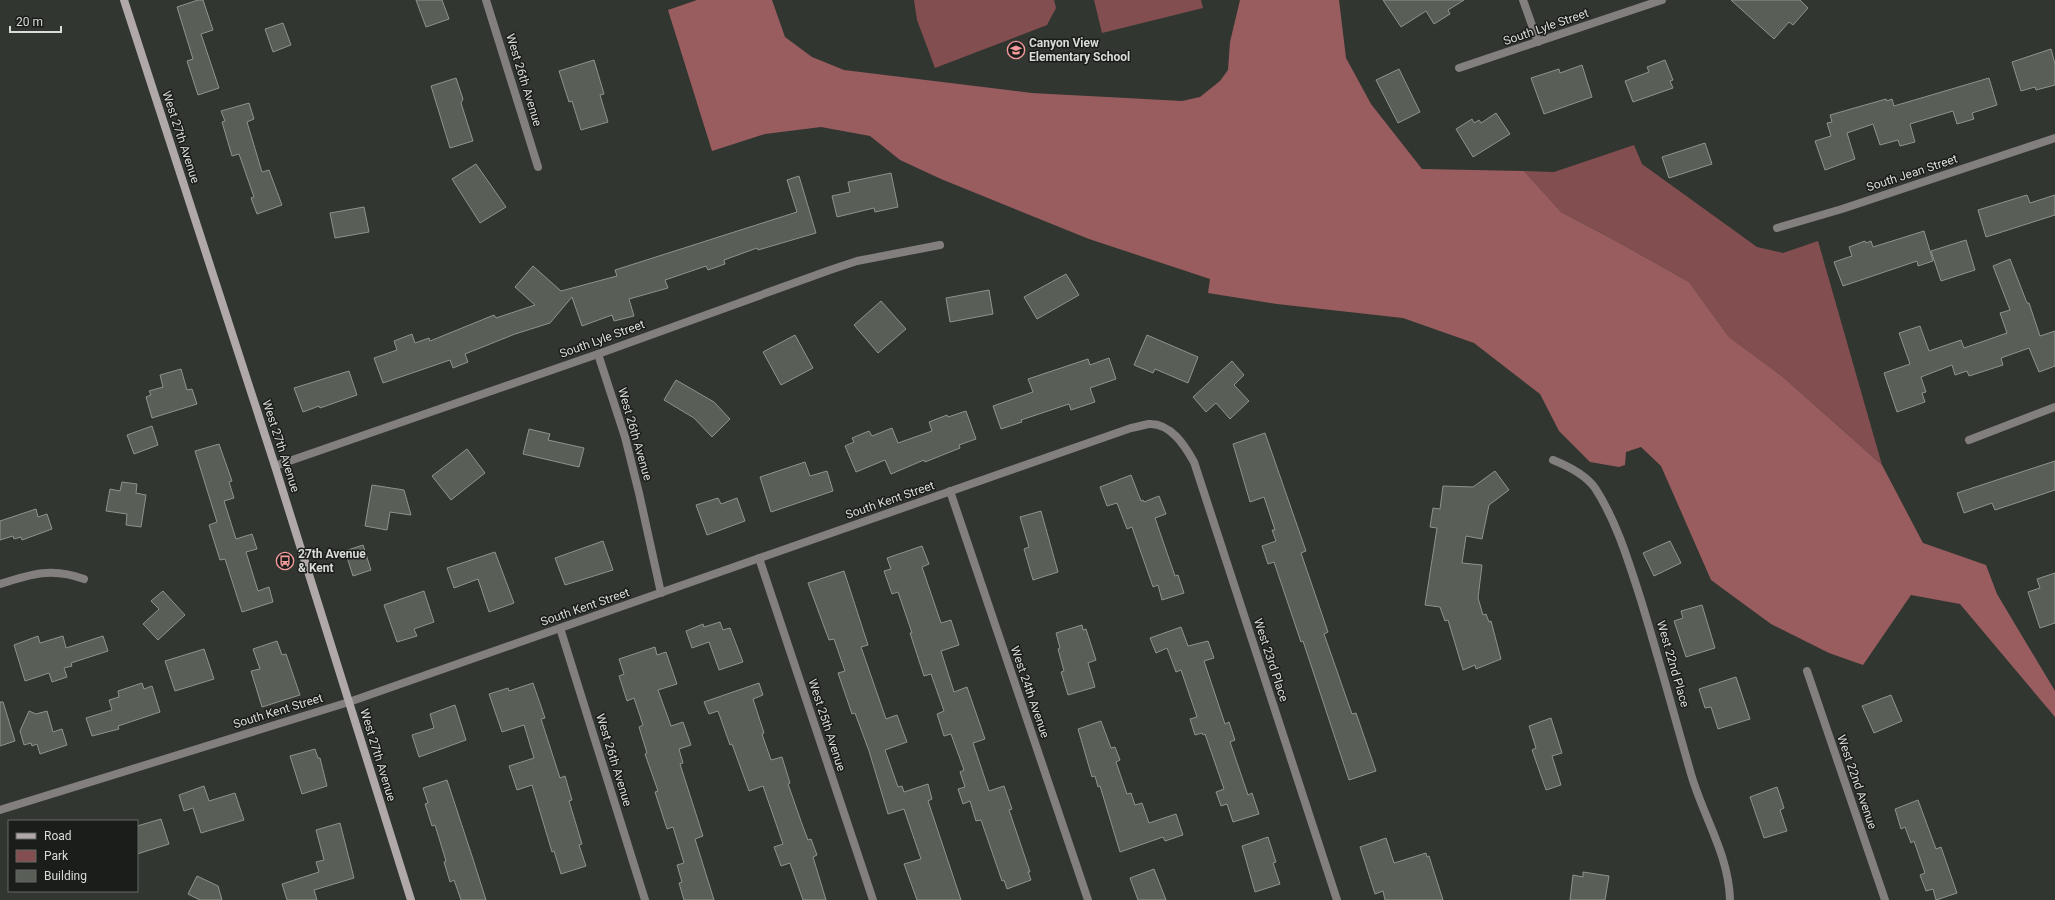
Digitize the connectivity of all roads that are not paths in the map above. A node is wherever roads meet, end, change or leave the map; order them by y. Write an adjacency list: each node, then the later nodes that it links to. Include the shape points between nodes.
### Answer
1 (124, 0): 16 (main road, West 27th Avenue)
2 (486, 0): 8 (street, West 26th Avenue)
3 (1523, 0): 5 (street)
4 (1662, 0): 5 (street, South Lyle Street)
5 (1538, 42): 6 (street, South Lyle Street)
6 (1459, 68)
7 (2055, 138): 9 (street, South Jean Street)
8 (538, 167)
9 (1777, 228)
10 (940, 245): 11 (street, South Lyle Street, via 857,261)
11 (598, 354): 16 (street, South Lyle Street); 21 (street, West 26th Avenue, via 625,437)
12 (2055, 407): 14 (street)
13 (1173, 433): 17 (street, South Kent Street, via 1161,426 1150,424 1131,428); 30 (street, West 23rd Place, via 1194,462)
14 (1969, 440)
15 (1553, 460): 31 (street, West 22nd Place, via 1574,468 1594,487 1611,518 1631,570 1661,665 1691,775 1722,856)
16 (275, 466): 24 (main road, West 27th Avenue)
17 (950, 491): 18 (street, South Kent Street); 29 (street, West 24th Avenue)
18 (759, 558): 21 (street, South Kent Street); 28 (street, West 25th Avenue)
19 (84, 579): 20 (street, via 63,573 35,573)
20 (0, 584)
21 (661, 592): 22 (street, South Kent Street)
22 (560, 628): 24 (street, South Kent Street); 27 (street, West 26th Avenue)
23 (1807, 671): 32 (street, West 22nd Avenue)
24 (349, 702): 25 (street, South Kent Street); 26 (main road, West 27th Avenue)
25 (0, 810)
26 (411, 900)
27 (645, 900)
28 (873, 900)
29 (1088, 900)
30 (1337, 900)
31 (1730, 900)
32 (1885, 900)

